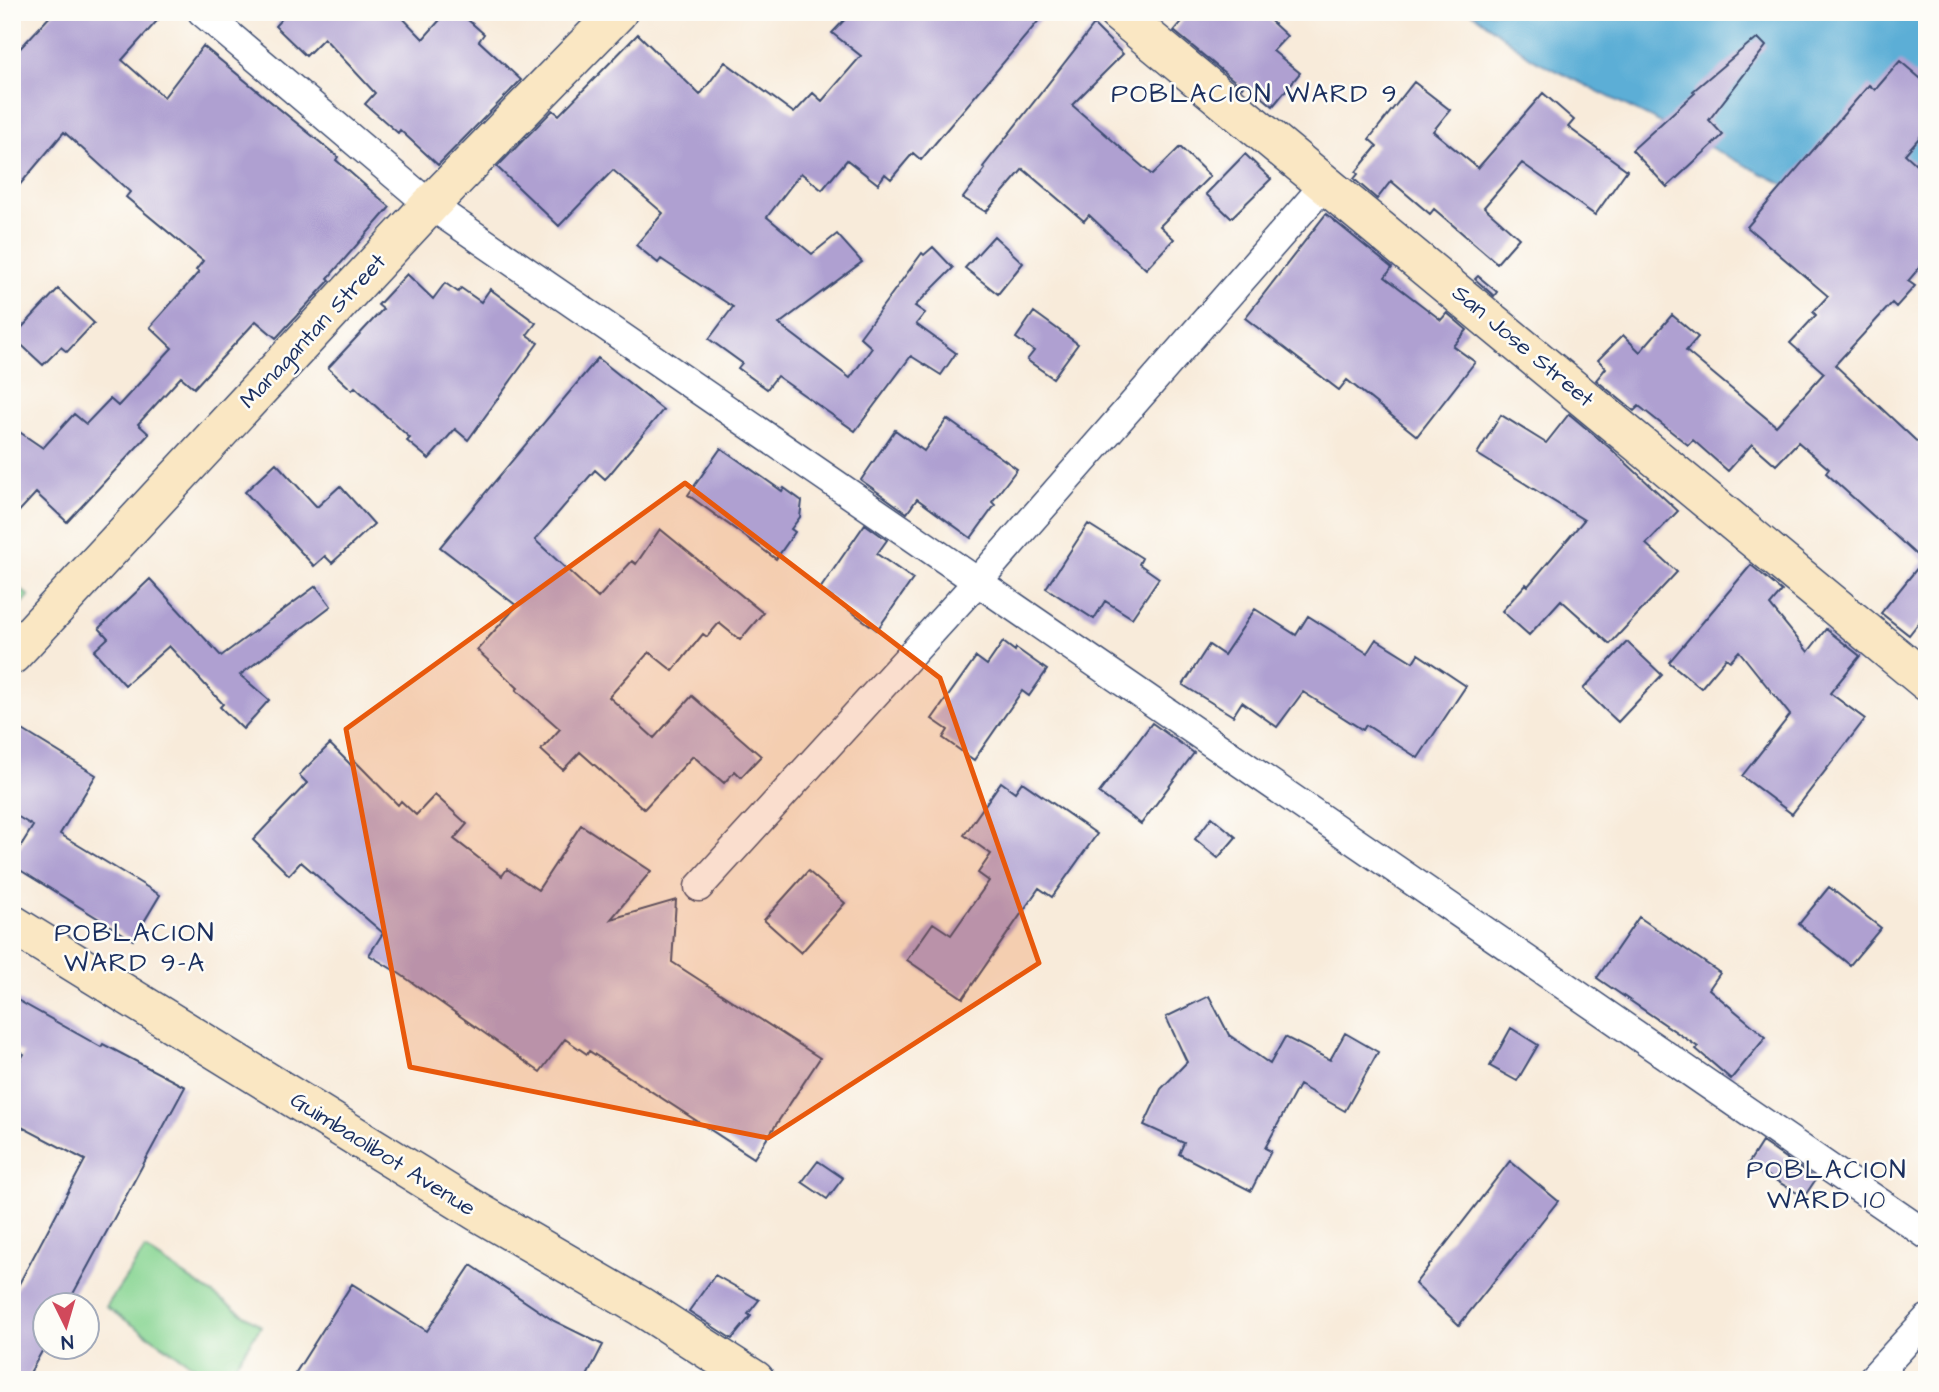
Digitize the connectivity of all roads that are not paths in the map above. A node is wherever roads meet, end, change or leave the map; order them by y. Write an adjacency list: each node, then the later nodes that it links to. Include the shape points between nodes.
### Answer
1 (202, 12): 5 (street)
2 (618, 12): 5 (street, Managantan Street)
3 (1117, 12): 4 (street, San Jose Street)
4 (1326, 183): 6 (street); 8 (street, San Jose Street)
5 (430, 205): 6 (street); 7 (street, Managantan Street)
6 (978, 580): 9 (street); 11 (street)
7 (12, 655)
8 (1927, 682)
9 (699, 887)
10 (12, 924): 13 (street, Guimbaolibot Avenue)
11 (1927, 1235)
12 (1927, 1319): 14 (street)
13 (755, 1380)
14 (1871, 1380)

